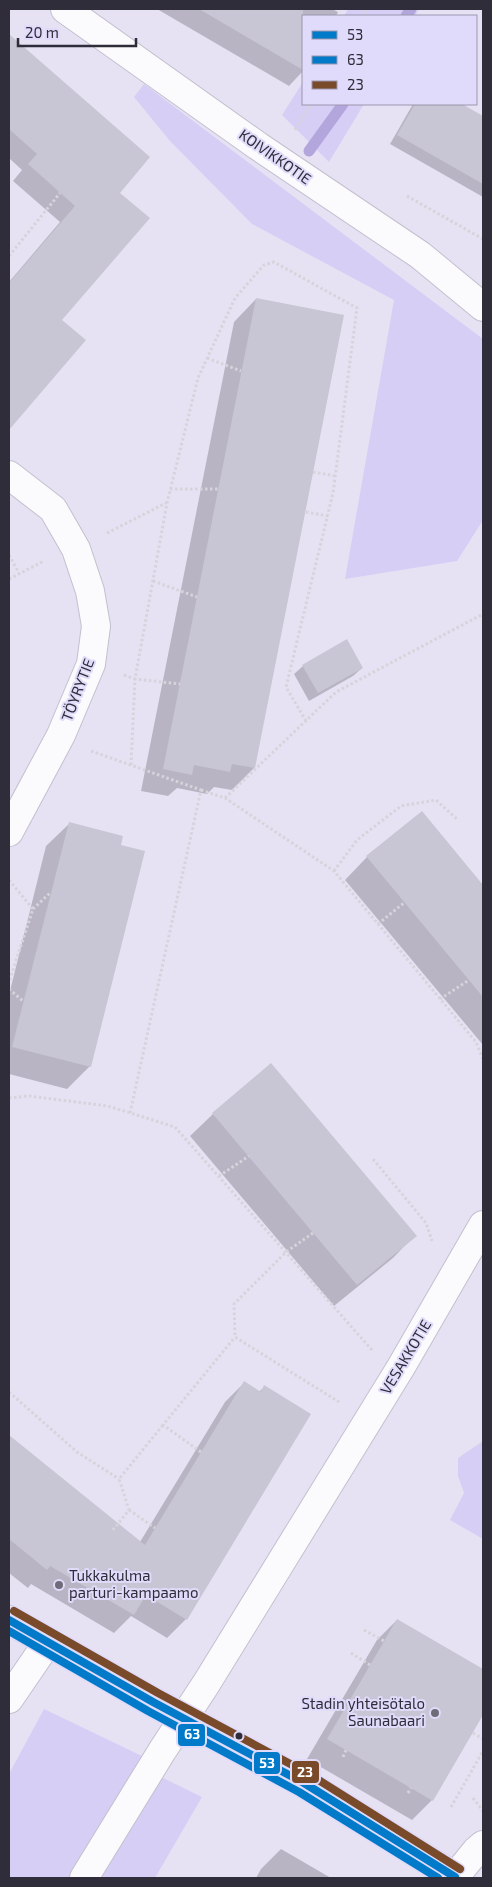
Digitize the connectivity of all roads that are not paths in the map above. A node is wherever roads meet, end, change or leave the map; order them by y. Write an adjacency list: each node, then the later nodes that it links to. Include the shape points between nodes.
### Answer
1 (65, 9): 2 (street, KOIVIKKOTIE, via 258,146 420,255)
2 (483, 306)
3 (9, 475): 4 (street, TÖYRYTIE, via 53,509 76,549 90,592 96,626 90,664 61,735)
4 (9, 832)
5 (483, 1225): 9 (street, VESAKKOTIE, via 401,1367)
6 (9, 1620): 7 (street)
7 (48, 1642): 8 (street); 9 (street)
8 (9, 1699)
9 (184, 1718): 11 (street, via 304,1783); 12 (street, VESAKKOTIE)
10 (483, 1845): 11 (street)
11 (454, 1877)
12 (84, 1878)

